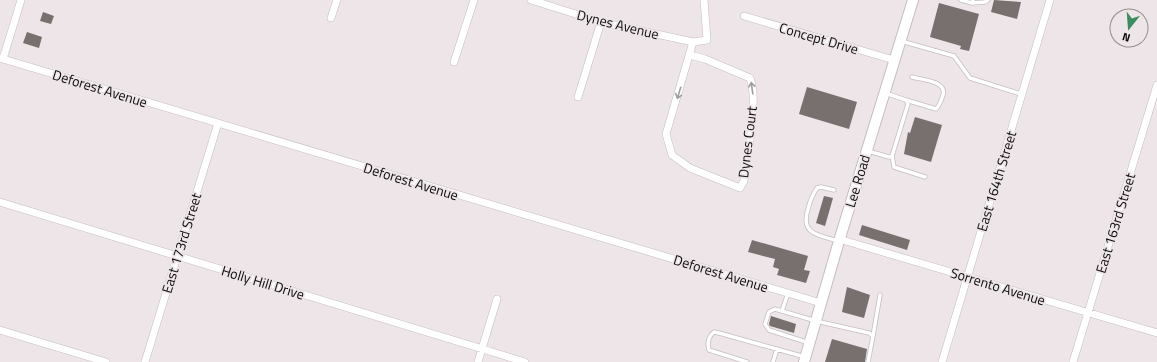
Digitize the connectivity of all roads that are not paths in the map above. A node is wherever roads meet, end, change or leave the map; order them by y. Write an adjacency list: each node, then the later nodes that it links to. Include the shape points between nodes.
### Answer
1 (21, 0): 17 (street)
2 (337, 0): 12 (street)
3 (474, 0): 19 (street)
4 (531, 0): 13 (street, Dynes Avenue)
5 (704, 0): 15 (street, Dynes Avenue, via 707,40)
6 (911, 0): 14 (main road, Lee Road)
7 (961, 0): 10 (lane)
8 (988, 0): 10 (lane)
9 (1050, 0): 23 (street, East 164th Street)
10 (972, 2)
11 (744, 16): 18 (street, Concept Drive)
12 (332, 18)
13 (601, 22): 15 (street, Dynes Avenue); 24 (street)
14 (900, 40): 18 (main road, Lee Road); 23 (lane, via 954,56 970,78)
15 (693, 42): 16 (street, Dynes Court)
16 (690, 55): 16 (street, Dynes Court, one-way to 16, via 666,134 672,155 690,168 740,188 744,181 754,88 750,78)
17 (1, 58): 26 (street, Deforest Avenue)
18 (894, 60): 22 (main road, Lee Road)
19 (454, 62)
20 (912, 77): 25 (lane, via 943,86 944,90 936,109)
21 (1157, 85): 40 (street, East 163rd Street)
22 (884, 93): 25 (lane); 27 (main road, Lee Road)
23 (1022, 94): 34 (street, East 164th Street)
24 (578, 97)
25 (906, 100): 28 (lane, via 908,104)
26 (218, 123): 33 (street, East 173rd Street); 35 (street, Deforest Avenue)
27 (867, 150): 28 (lane); 32 (main road, Lee Road)
28 (892, 156): 29 (lane, via 894,167)
29 (925, 177)
30 (834, 190): 32 (lane, via 817,188 805,223 807,228 816,234)
31 (0, 202): 33 (street, Holly Hill Drive)
32 (839, 240): 34 (street, Sorrento Avenue); 38 (main road, Lee Road)
33 (176, 255): 46 (street, Holly Hill Drive); 50 (street, East 173rd Street)
34 (968, 276): 40 (street, Sorrento Avenue); 56 (street, East 164th Street)
35 (788, 293): 38 (street, Deforest Avenue); 39 (lane)
36 (880, 295): 44 (lane)
37 (497, 300): 46 (street)
38 (821, 303): 41 (main road, Lee Road)
39 (782, 311): 41 (lane); 45 (lane, via 775,309 768,312 766,327)
40 (1088, 312): 43 (street, Sorrento Avenue); 57 (street, East 163rd Street)
41 (816, 321): 44 (lane); 45 (main road, Lee Road)
42 (0, 330): 49 (street)
43 (1157, 333)
44 (873, 336): 55 (lane)
45 (810, 343): 48 (main road, Lee Road)
46 (482, 349): 51 (street); 52 (street, Holly Hill Drive)
47 (777, 349): 48 (lane); 53 (lane, via 719,333 714,332 710,335 709,350); 54 (lane)
48 (805, 360)
49 (106, 362)
50 (144, 362)
51 (478, 362)
52 (525, 362)
53 (747, 362)
54 (774, 362)
55 (868, 362)
56 (942, 362)
57 (1073, 362)

